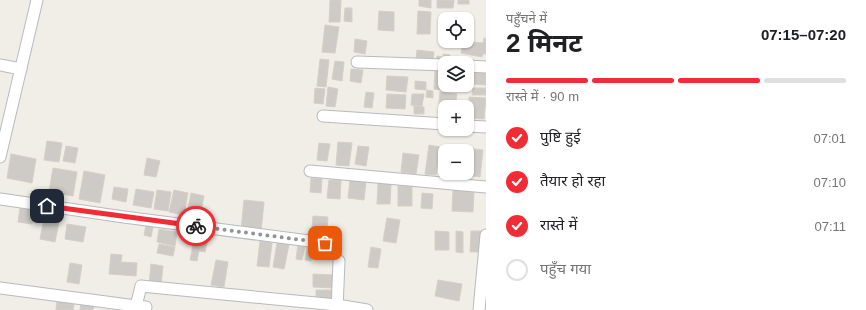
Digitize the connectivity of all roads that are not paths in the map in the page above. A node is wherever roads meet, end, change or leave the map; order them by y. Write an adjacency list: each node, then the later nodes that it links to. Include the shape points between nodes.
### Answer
1 (37, 0): 7 (street)
2 (357, 62): 4 (street)
3 (0, 65): 7 (street)
4 (438, 65)
5 (474, 66): 6 (street)
6 (486, 67)
7 (21, 69): 12 (street)
8 (323, 116): 9 (street)
9 (438, 124)
10 (474, 126): 11 (street)
11 (486, 127)
12 (1, 145): 13 (street)
13 (0, 157)
14 (310, 171): 15 (street)
15 (486, 187)
16 (0, 199): 18 (street)
17 (486, 235): 24 (street)
18 (325, 243)
19 (339, 261): 22 (street)
20 (0, 288): 21 (street)
21 (141, 308): 22 (street, via 141,286)
22 (337, 308): 23 (street)
23 (367, 310)
24 (479, 310)

